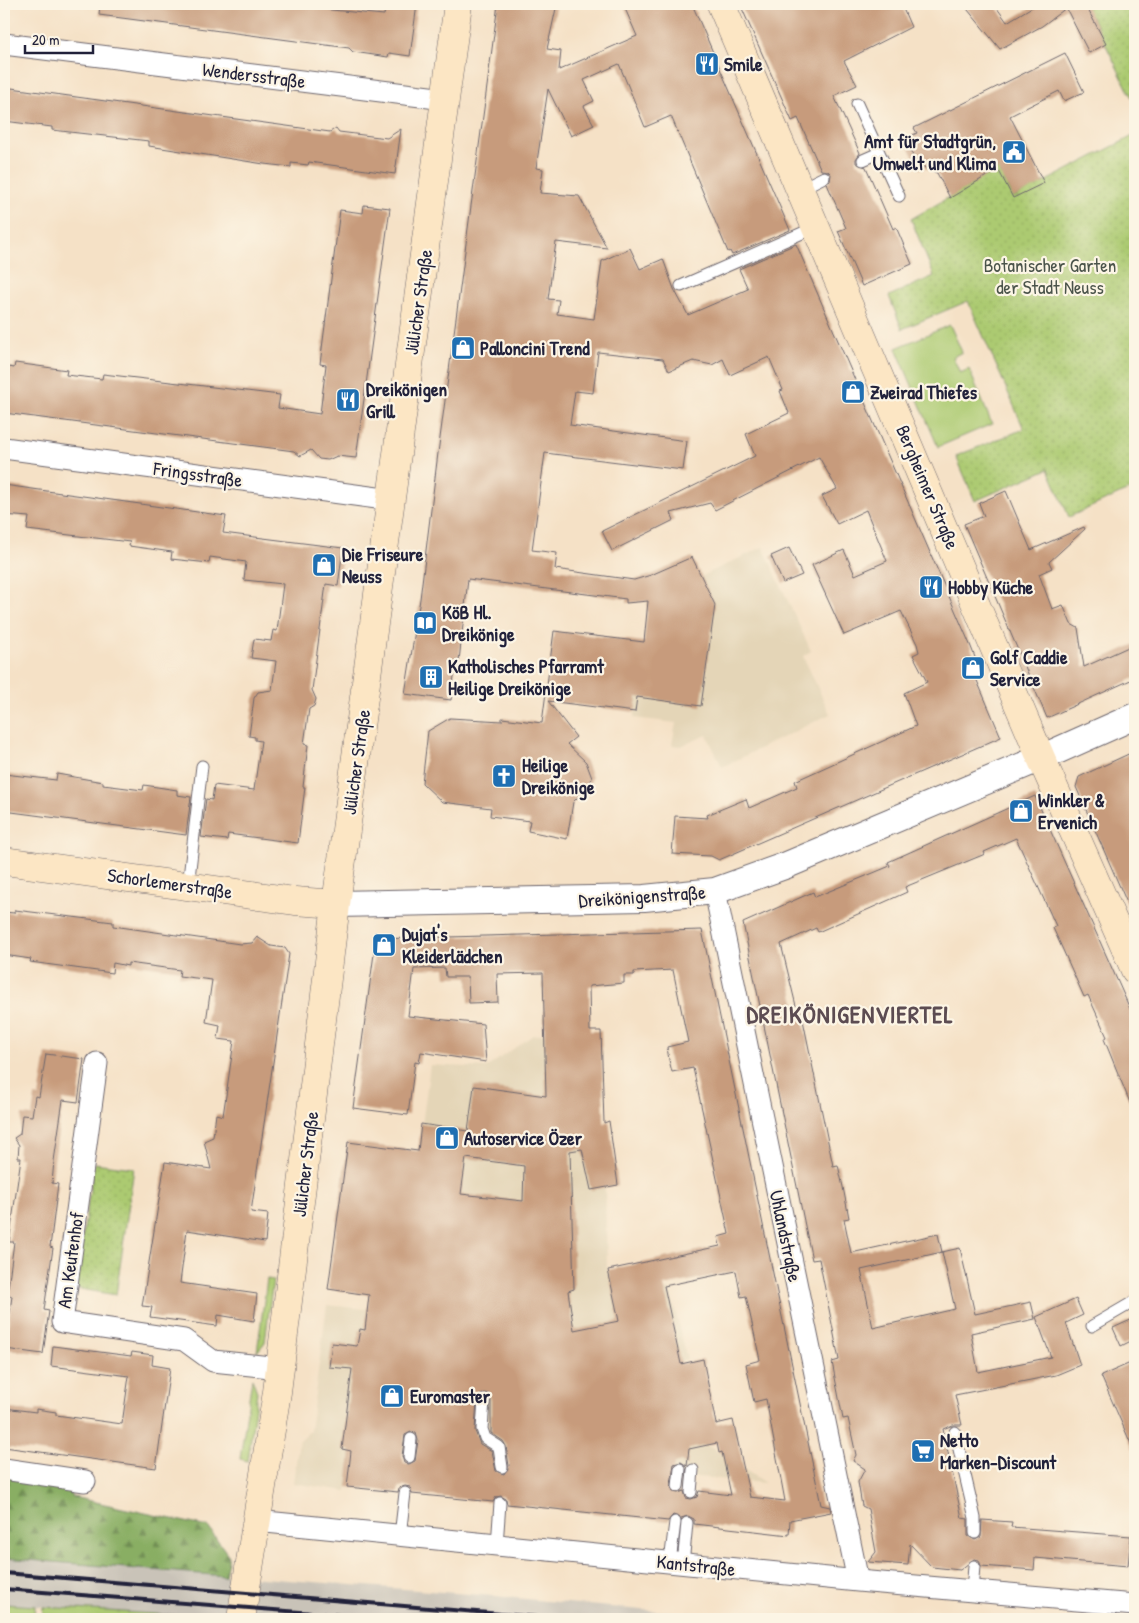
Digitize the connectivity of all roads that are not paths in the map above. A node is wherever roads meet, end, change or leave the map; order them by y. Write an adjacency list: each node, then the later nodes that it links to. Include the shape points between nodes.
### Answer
1 (458, 4): 4 (main road, Jülicher Straße)
2 (721, 4): 9 (main road, Bergheimer Straße)
3 (4, 44): 4 (street, Wendersstraße)
4 (445, 99): 14 (main road, Jülicher Straße)
5 (856, 104): 6 (lane)
6 (879, 153): 7 (lane); 10 (lane)
7 (863, 160)
8 (824, 178): 9 (lane)
9 (800, 189): 11 (main road, Bergheimer Straße)
10 (899, 196)
11 (816, 227): 12 (lane); 16 (main road, Bergheimer Straße)
12 (681, 286)
13 (4, 448): 14 (street, Fringsstraße)
14 (392, 500): 21 (main road, Jülicher Straße)
15 (1135, 716): 16 (street, Dreikönigenstraße)
16 (1041, 758): 20 (street, Dreikönigenstraße, via 786,865); 22 (main road, Bergheimer Straße)
17 (202, 766): 19 (lane)
18 (4, 860): 19 (main road, Schorlemerstraße)
19 (188, 886): 21 (main road, Schorlemerstraße)
20 (715, 891): 21 (street, Dreikönigenstraße, via 644,898); 48 (street, Uhlandstraße)
21 (336, 904): 26 (main road, Jülicher Straße)
22 (1135, 970)
23 (97, 1063): 26 (street, Am Keutenhof, via 62,1322 184,1340 212,1360)
24 (1135, 1301): 25 (lane)
25 (1092, 1326)
26 (280, 1368): 40 (main road, Jülicher Straße)
27 (484, 1400): 31 (lane, via 482,1429 485,1438 499,1447)
28 (955, 1432): 43 (lane, via 975,1518)
29 (411, 1439): 30 (lane)
30 (409, 1457)
31 (502, 1467)
32 (4, 1469): 35 (street)
33 (680, 1469): 36 (lane)
34 (693, 1470): 37 (lane)
35 (85, 1480)
36 (678, 1486)
37 (690, 1492)
38 (405, 1493): 44 (lane)
39 (500, 1503): 45 (lane)
40 (256, 1521): 44 (street, Kantstraße); 51 (main road, Jülicher Straße)
41 (675, 1522): 46 (lane)
42 (687, 1523): 46 (lane)
43 (975, 1532)
44 (400, 1536): 45 (street, Kantstraße)
45 (497, 1545): 46 (street, Kantstraße)
46 (677, 1563): 48 (street, Kantstraße)
47 (974, 1566): 49 (lane)
48 (858, 1581): 49 (street, Kantstraße)
49 (972, 1591): 50 (street, Kantstraße)
50 (1135, 1605)
51 (241, 1619)

